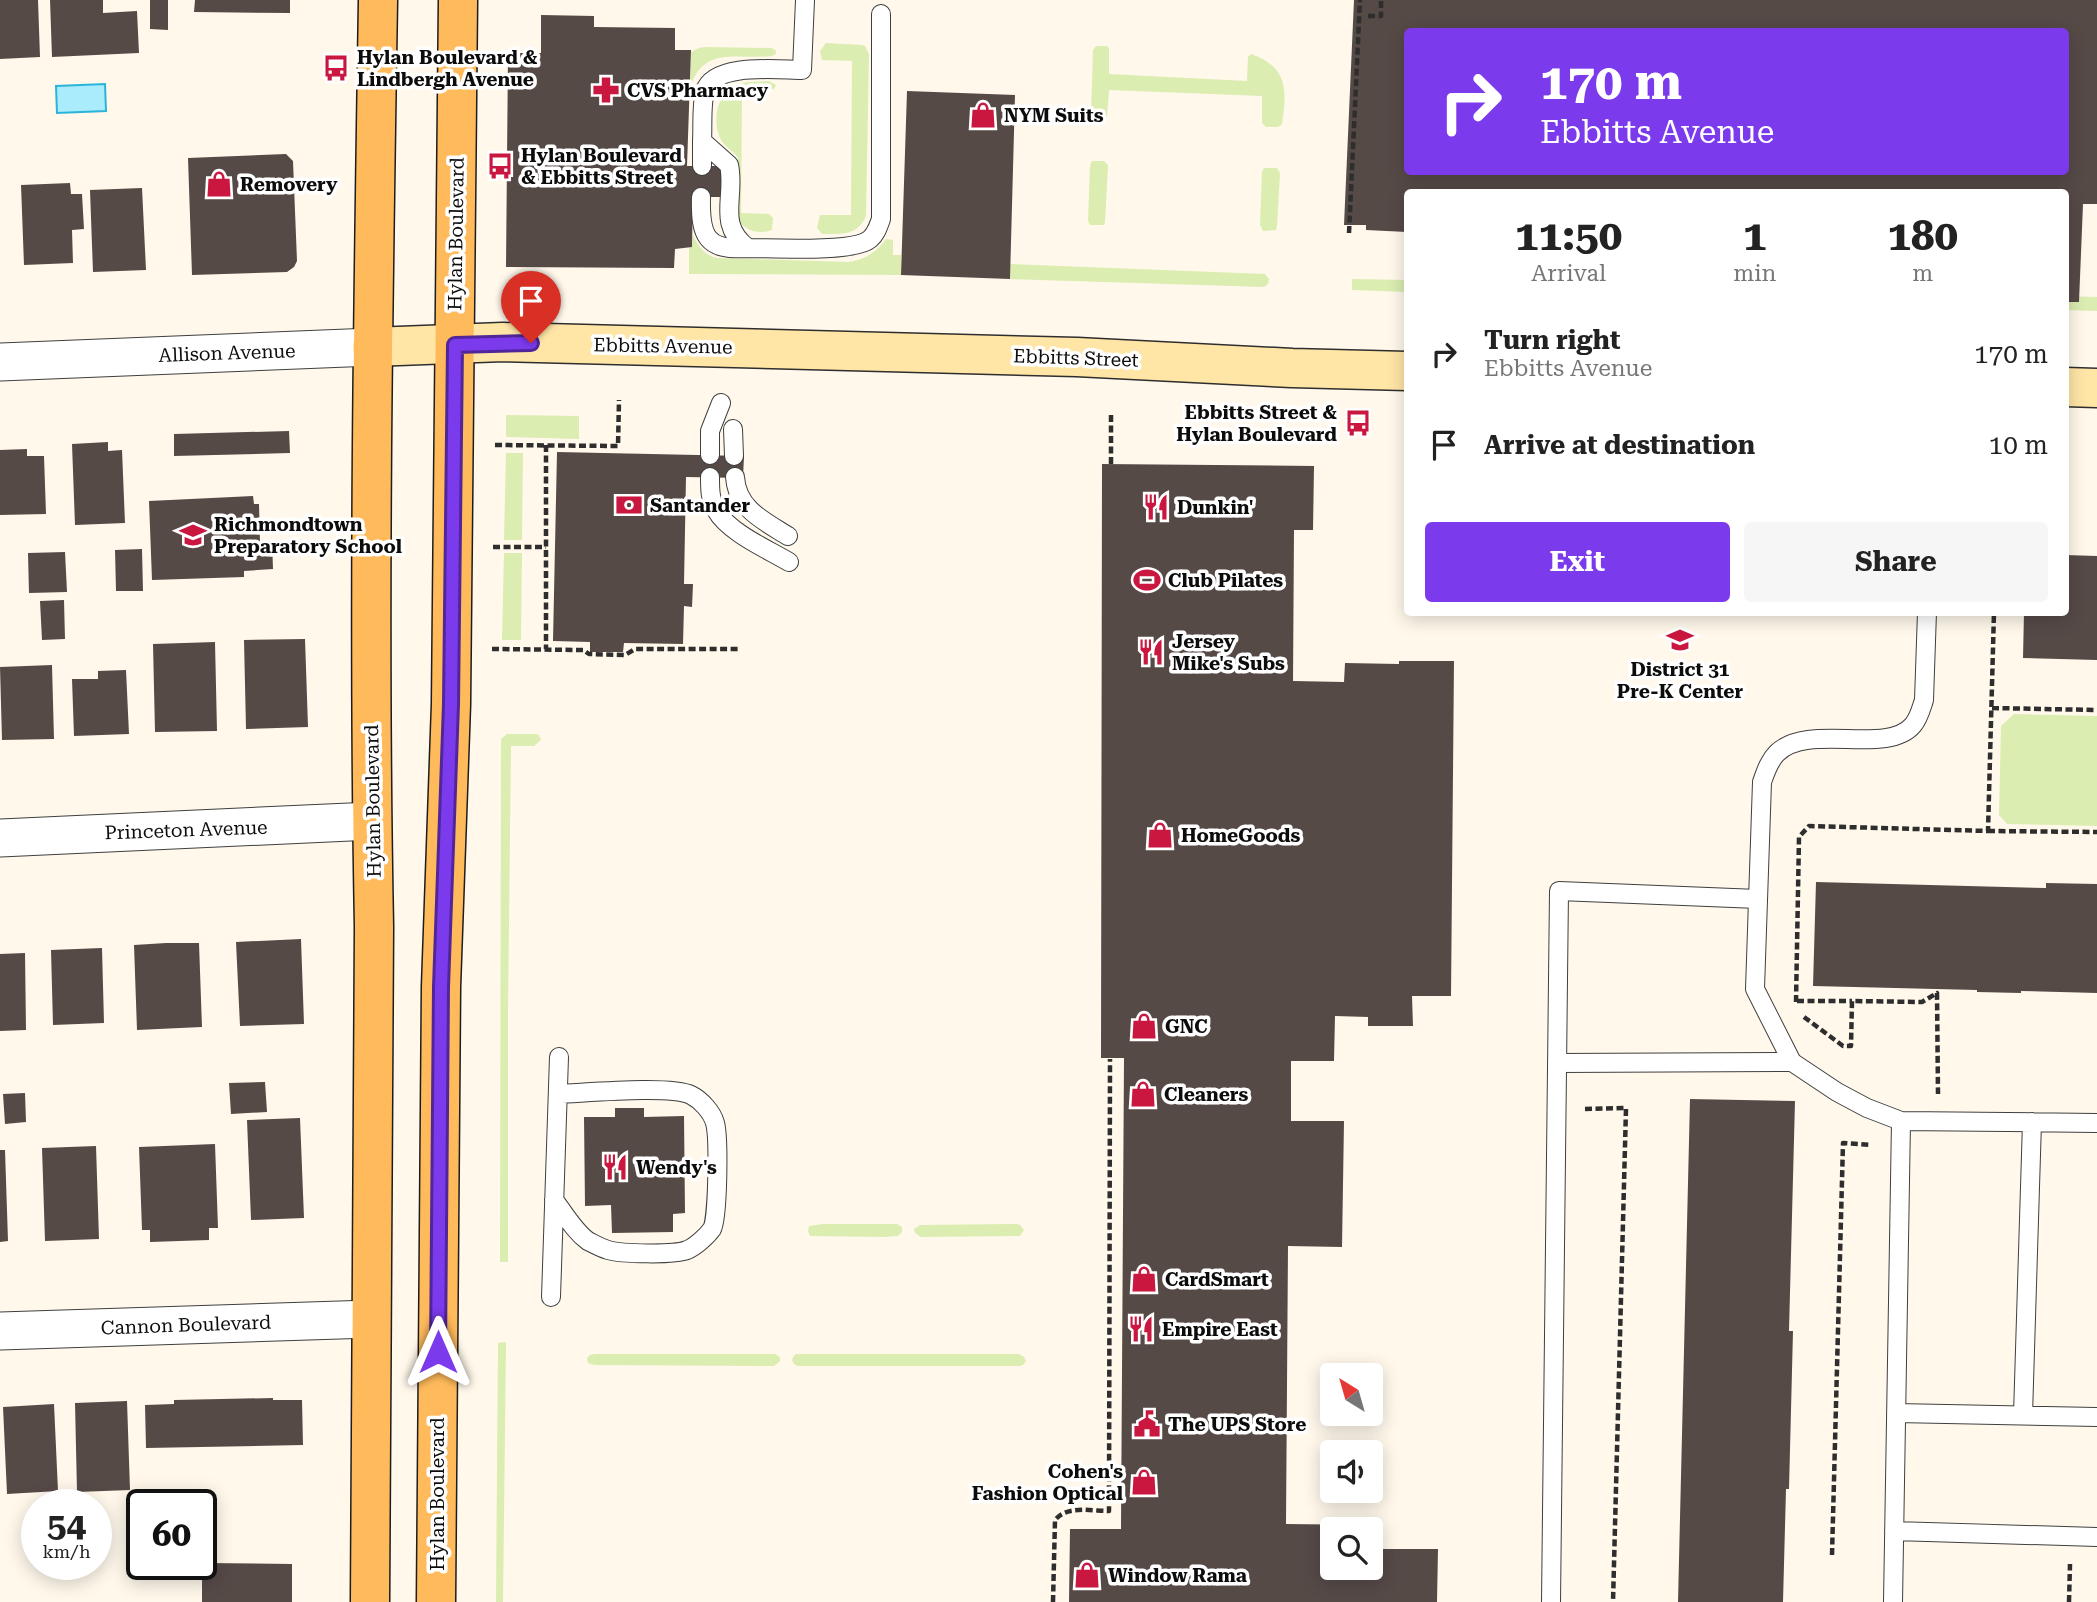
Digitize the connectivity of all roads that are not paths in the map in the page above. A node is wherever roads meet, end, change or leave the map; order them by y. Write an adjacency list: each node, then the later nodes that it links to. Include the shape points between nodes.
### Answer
1 (378, 0): 10 (main road, Hylan Boulevard)
2 (458, 0): 9 (main road, Hylan Boulevard)
3 (805, 0): 5 (lane, via 802,70 740,70 716,77 705,91)
4 (881, 14): 8 (lane, via 881,219 877,230 870,239 851,247)
5 (702, 141): 6 (lane); 8 (lane, via 729,165 729,220 737,239)
6 (702, 166)
7 (701, 197): 8 (lane, via 700,221 711,241 726,248)
8 (748, 248)
9 (455, 345): 10 (street, Allison Avenue); 11 (street, Ebbitts Avenue); 45 (main road, Hylan Boulevard, via 451,704 441,987)
10 (372, 347): 12 (street, Allison Avenue); 25 (main road, Hylan Boulevard)
11 (744, 348): 13 (street, Ebbitts Street)
12 (0, 362)
13 (1404, 371)
14 (2069, 387): 15 (street)
15 (2097, 388)
16 (721, 403): 18 (lane, via 710,431)
17 (733, 429): 19 (lane)
18 (710, 455)
19 (734, 456)
20 (710, 477): 23 (lane, via 710,494 723,521)
21 (735, 477): 22 (lane, via 744,504)
22 (788, 536)
23 (789, 562)
24 (1927, 616): 27 (lane, via 1924,700 1914,725 1892,738 1796,743 1779,751 1768,764 1762,782)
25 (372, 821): 26 (street, Princeton Avenue); 37 (main road, Hylan Boulevard)
26 (0, 838)
27 (1758, 899): 29 (lane, via 1755,989); 30 (lane, via 1559,891)
28 (559, 1057): 31 (lane)
29 (1792, 1062): 30 (lane); 32 (lane, via 1857,1103)
30 (1557, 1063): 46 (lane)
31 (558, 1094): 35 (lane); 35 (lane, via 659,1091 692,1096 716,1125 715,1218 712,1229 686,1251 609,1250 578,1233)
32 (1901, 1121): 33 (lane); 39 (lane)
33 (2032, 1122): 34 (lane); 40 (lane)
34 (2097, 1123)
35 (554, 1200): 36 (lane)
36 (551, 1297)
37 (372, 1319): 38 (street, Cannon Boulevard); 44 (main road, Hylan Boulevard)
38 (0, 1331)
39 (1896, 1413): 40 (lane); 42 (lane)
40 (2023, 1415): 41 (lane)
41 (2097, 1417)
42 (1894, 1531): 43 (lane); 47 (lane)
43 (2097, 1537)
44 (370, 1602)
45 (436, 1602)
46 (1551, 1602)
47 (1893, 1602)

